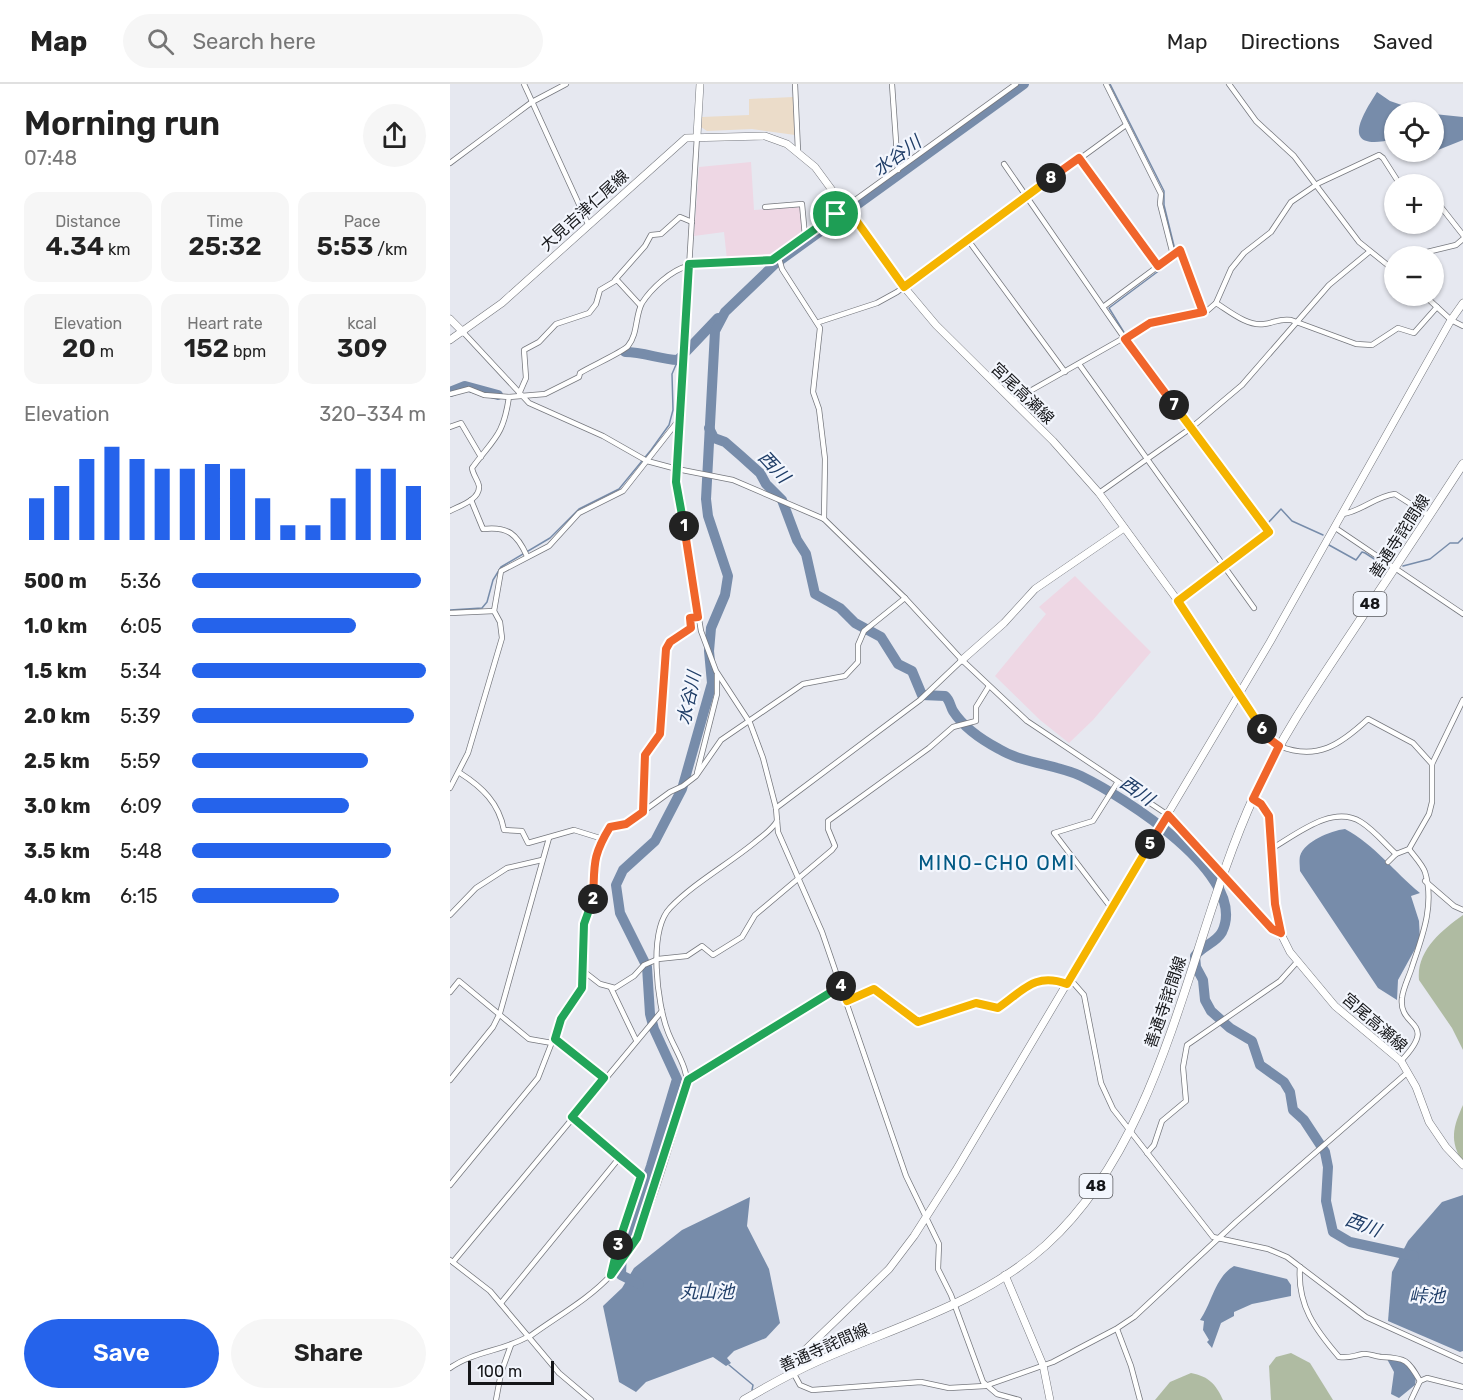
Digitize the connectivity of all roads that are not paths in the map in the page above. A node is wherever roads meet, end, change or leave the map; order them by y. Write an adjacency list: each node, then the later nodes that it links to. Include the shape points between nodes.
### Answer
1 (524, 84): 9 (street)
2 (566, 84): 9 (street)
3 (700, 84): 11 (main road)
4 (795, 84): 12 (street)
5 (892, 84): 16 (street)
6 (1016, 84): 16 (street)
7 (1106, 84): 10 (street)
8 (1229, 84): 18 (street, via 1256,121 1294,156)
9 (532, 102): 14 (street); 24 (street)
10 (1126, 125): 13 (street); 30 (street, via 1161,194)
11 (697, 136): 12 (main road, 宮尾高瀬線, via 765,135); 23 (street); 24 (main road, 大見吉津仁尾線, via 680,142)
12 (798, 152): 21 (main road, 宮尾高瀬線, via 815,167)
13 (1079, 158): 19 (street); 34 (street)
14 (450, 163)
15 (1004, 164): 19 (street)
16 (898, 170): 21 (street)
17 (1393, 174): 18 (street, via 1379,155)
18 (1316, 184): 29 (street); 37 (street, via 1291,202 1271,232 1244,253 1231,269)
19 (1027, 196): 27 (street); 40 (street)
20 (765, 207): 25 (street, via 802,204)
21 (845, 208): 25 (street); 36 (main road, 宮尾高瀬線)
22 (1444, 211): 26 (street)
23 (692, 222): 33 (street); 35 (street, via 680,217 666,231 651,235)
24 (588, 224): 48 (main road, 大見吉津仁尾線)
25 (805, 236): 31 (street)
26 (1463, 237): 28 (street, via 1456,245)
27 (968, 240): 36 (street); 52 (street)
28 (1444, 248)
29 (1369, 252): 32 (street); 46 (street, via 1329,285)
30 (1173, 255): 34 (street); 42 (street, via 1180,250)
31 (779, 256): 33 (street, via 772,260); 45 (street, via 782,269)
32 (1384, 264)
33 (688, 265): 39 (street, via 664,280); 57 (street)
34 (1158, 266): 40 (street)
35 (615, 280): 39 (street, via 622,282); 54 (street, via 600,290 589,313 556,324 524,351 526,378)
36 (904, 287): 45 (street, via 877,303); 65 (main road, 宮尾高瀬線, via 948,339 1053,441)
37 (1216, 303): 42 (street); 46 (street, via 1255,324 1281,318)
38 (1463, 303): 44 (main road)
39 (640, 305): 54 (street, via 635,334 625,349 545,394)
40 (1103, 307): 49 (street)
41 (1437, 307): 44 (street); 46 (street, via 1414,333 1398,328 1372,345 1356,344)
42 (1203, 312): 49 (street, via 1150,323)
43 (450, 319): 48 (main road)
44 (1451, 320): 47 (street); 68 (main road)
45 (819, 322): 70 (street, via 813,392 825,459)
46 (1298, 322): 59 (street, via 1242,385)
47 (1463, 326)
48 (463, 332): 50 (main road, 大見吉津仁尾線); 54 (street)
49 (1125, 339): 51 (street); 59 (street)
50 (450, 340)
51 (1079, 364): 52 (street); 61 (street)
52 (1065, 372): 56 (street)
53 (450, 394): 55 (street, via 468,389)
54 (521, 395): 55 (street); 62 (street, via 529,404 603,436)
55 (509, 397): 60 (street, via 506,422 494,444)
56 (1016, 399)
57 (678, 421): 62 (street); 64 (street)
58 (450, 427): 60 (street, via 461,423)
59 (1191, 428): 61 (street); 74 (street, via 1269,532)
60 (481, 457): 66 (street, via 472,468 479,486)
61 (1146, 458): 65 (street); 74 (street)
62 (645, 460): 64 (street); 73 (street, via 623,491 579,513 549,546)
63 (1463, 464): 69 (main road, 善通寺詫間線 / 48)
64 (677, 470): 70 (street, via 733,480); 82 (street, via 676,490 690,553)
65 (1098, 493): 72 (main road, 宮尾高瀬線)
66 (471, 500): 67 (street); 73 (street, via 483,529 514,533)
67 (450, 511)
68 (1342, 514): 69 (street, via 1395,494); 71 (main road)
69 (1428, 515): 75 (main road, 善通寺詫間線 / 48)
70 (824, 519): 76 (street)
71 (1334, 527): 75 (street); 86 (main road)
72 (1124, 528): 77 (main road, 宮尾高瀬線); 83 (main road, via 1035,589)
73 (526, 553): 79 (street, via 501,571)
74 (1224, 567): 77 (street); 78 (street)
75 (1394, 568): 81 (street); 89 (main road, 善通寺詫間線 / 48)
76 (905, 598): 83 (street); 88 (street, via 864,631 858,645 858,662 845,676 803,684)
77 (1178, 601): 86 (main road, 宮尾高瀬線)
78 (1254, 608)
79 (494, 610): 80 (street); 91 (street, via 502,638)
80 (450, 614)
81 (1463, 614)
82 (698, 617): 84 (street); 97 (street, via 690,618 691,628 666,649 660,734 645,755)
83 (962, 660): 85 (street); 96 (street, via 920,700)
84 (716, 671): 88 (street); 92 (street, via 717,694)
85 (989, 686): 93 (street, via 1027,721); 108 (street, via 976,707 976,721 953,727 828,821 835,846)
86 (1240, 692): 89 (main road, 宮尾高瀬線, via 1266,735); 98 (main road)
87 (1463, 700): 90 (street)
88 (750, 723): 92 (street, via 721,740); 96 (street)
89 (1279, 746): 90 (street, via 1298,754 1324,750 1335,746 1368,719 1413,743); 95 (main road, 善通寺詫間線 / 48)
90 (1432, 764): 103 (street, via 1430,814)
91 (460, 773): 94 (street); 100 (street, via 481,787 496,807 504,830 522,831 528,843)
92 (696, 776): 97 (street)
93 (1117, 783): 98 (street); 110 (street, via 1093,821 1054,833)
94 (450, 788)
95 (1253, 799): 102 (main road, 宮尾高瀬線, via 1269,816); 107 (main road, 善通寺詫間線 / 48)
96 (776, 808): 99 (street)
97 (643, 812): 101 (street, via 626,824 610,827)
98 (1168, 815): 107 (street); 110 (main road)
99 (777, 821): 108 (street); 114 (street, via 671,907 660,923)
100 (549, 838): 101 (street, via 574,830); 105 (street)
101 (603, 839): 116 (street, via 592,871)
102 (1271, 849): 104 (street, via 1337,816 1362,823); 113 (main road, 宮尾高瀬線)
103 (1409, 849): 104 (street); 109 (street, via 1425,873)
104 (1396, 854): 106 (street)
105 (542, 861): 112 (street, via 507,868 476,888); 123 (street)
106 (1388, 862)
107 (1221, 875): 113 (street, via 1272,929); 132 (main road, 善通寺詫間線 / 48, via 1154,1075)
108 (798, 878): 114 (street, via 755,915 734,944 713,955 702,946 687,956); 118 (street)
109 (1425, 881): 111 (street); 126 (street, via 1428,921 1402,997 1405,1014 1417,1027 1419,1037)
110 (1112, 909): 117 (main road)
111 (1463, 910)
112 (450, 915)
113 (1281, 933): 115 (main road, 宮尾高瀬線)
114 (658, 959): 119 (street); 122 (street)
115 (1297, 962): 126 (main road, 宮尾高瀬線, via 1348,1018); 133 (street, via 1280,981 1187,1045 1183,1067 1186,1101 1162,1121)
116 (582, 970): 119 (street); 125 (street, via 582,988 561,1019)
117 (1069, 981): 121 (street, via 1034,981 998,1008 976,1003 918,1022 874,989); 132 (street, via 1084,995 1106,1096); 137 (main road)
118 (841, 984): 121 (street); 130 (street)
119 (611, 988): 124 (street)
120 (450, 992): 123 (street, via 459,981)
121 (847, 1001): 137 (street, via 887,1126)
122 (662, 1011): 124 (street); 130 (street)
123 (500, 1013): 125 (street, via 529,1039); 129 (street)
124 (636, 1040): 128 (street)
125 (554, 1041): 128 (street); 136 (street, via 538,1078)
126 (1401, 1061): 127 (main road, 宮尾高瀬線)
127 (1408, 1072): 135 (main road, 宮尾高瀬線, via 1429,1122); 138 (street)
128 (604, 1078): 131 (street)
129 (450, 1080)
130 (688, 1080): 141 (street, via 637,1238)
131 (572, 1117): 134 (street); 139 (street)
132 (1130, 1132): 133 (street); 142 (main road, 善通寺詫間線 / 48, via 1075,1217 1044,1247)
133 (1147, 1153): 138 (street)
134 (620, 1157): 141 (street, via 641,1176); 143 (street)
135 (1463, 1165)
136 (450, 1185)
137 (925, 1218): 144 (street, via 939,1244 938,1269); 151 (main road, via 889,1269 799,1356)
138 (1217, 1240): 140 (street, via 1268,1249); 145 (street)
139 (451, 1261): 143 (street)
140 (1300, 1267): 148 (street, via 1366,1317); 152 (street, via 1300,1295 1305,1310 1339,1357 1395,1356 1409,1363)
141 (611, 1275): 146 (street)
142 (1005, 1275): 144 (main road, 善通寺詫間線 / 48); 149 (main road)
143 (501, 1303): 146 (street)
144 (954, 1304): 151 (main road, 善通寺詫間線 / 48); 153 (street)
145 (1117, 1329): 149 (street); 160 (street)
146 (529, 1336): 147 (street); 156 (street, via 559,1373)
147 (511, 1345): 150 (street, via 464,1358); 155 (street)
148 (1463, 1361)
149 (1043, 1365): 153 (street); 159 (main road)
150 (450, 1368)
151 (794, 1374): 153 (street, via 800,1385 812,1390 921,1382 949,1388); 157 (main road, 善通寺詫間線 / 48)
152 (1420, 1381): 154 (street, via 1427,1378); 161 (street)
153 (985, 1386): 158 (street)
154 (1463, 1388)
155 (496, 1400)
156 (591, 1400)
157 (744, 1400)
158 (1018, 1400)
159 (1050, 1400)
160 (1140, 1400)
161 (1411, 1400)

